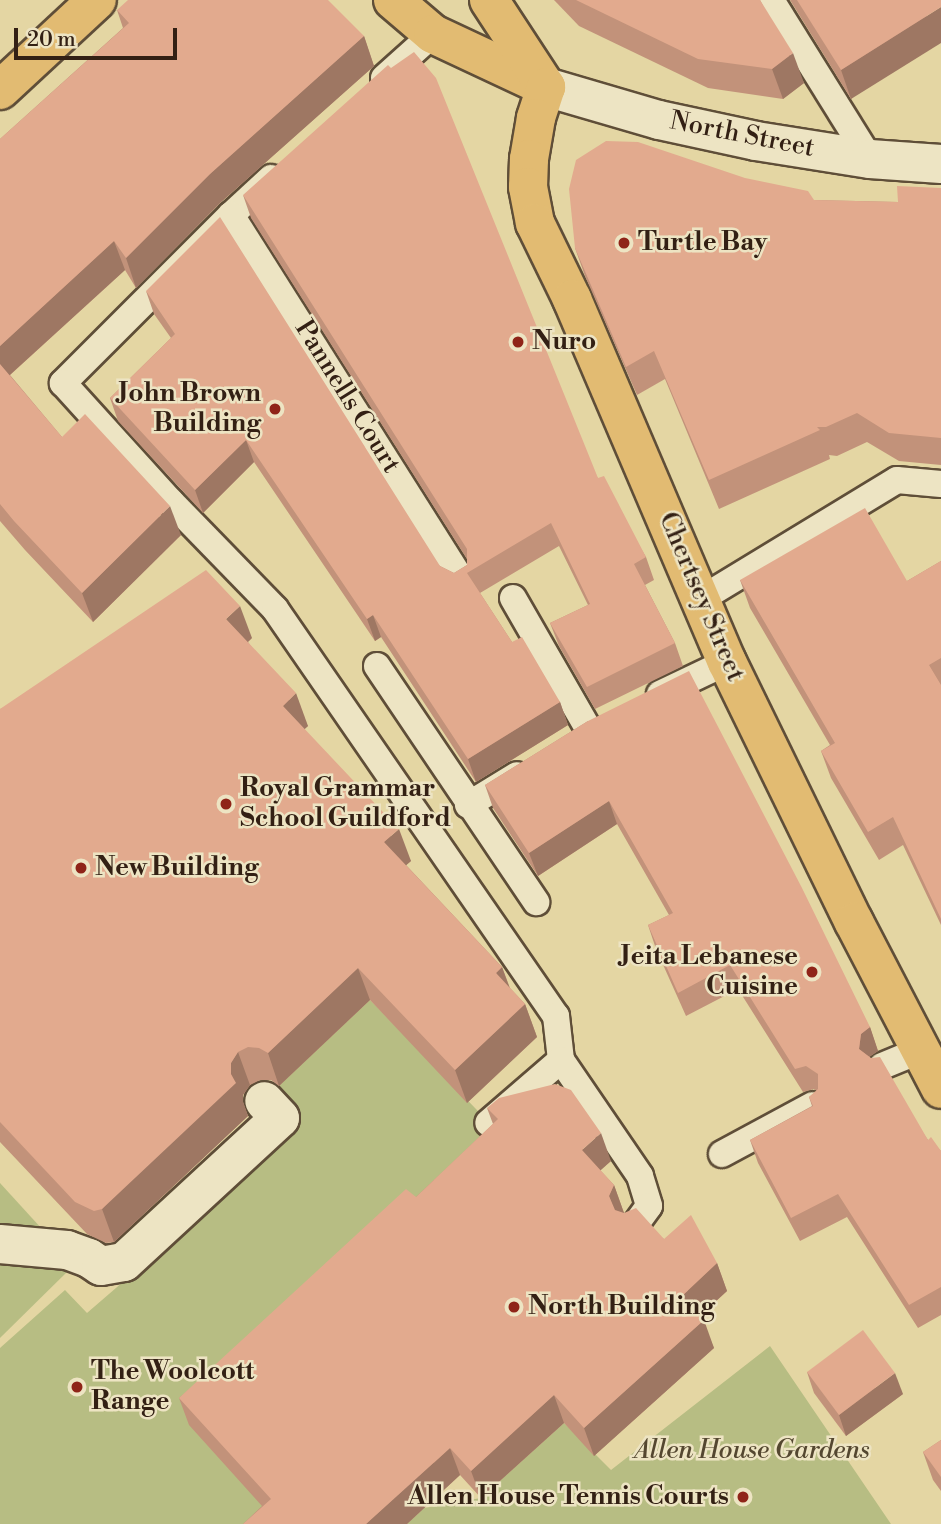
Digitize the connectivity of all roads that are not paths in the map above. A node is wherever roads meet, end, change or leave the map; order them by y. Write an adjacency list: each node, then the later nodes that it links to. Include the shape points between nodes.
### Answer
1 (97, 0): 7 (main road)
2 (393, 0): 5 (main road, North Street)
3 (489, 0): 6 (main road)
4 (771, 0): 10 (lane)
5 (433, 34): 6 (main road, North Street); 8 (lane)
6 (546, 87): 10 (street, North Street, via 659,120); 16 (main road, Chertsey Street, via 529,159 528,187 535,223)
7 (0, 90)
8 (365, 94)
9 (293, 159): 12 (lane)
10 (870, 159): 11 (street, North Street)
11 (941, 164)
12 (231, 215): 14 (lane, Pannells Court); 25 (lane, via 63,383 275,608 556,1016)
13 (941, 484): 16 (lane, via 897,480)
14 (463, 580)
15 (513, 598): 20 (lane, via 578,736)
16 (701, 599): 17 (main road, Chertsey Street)
17 (727, 662): 19 (lane); 24 (main road, Chertsey Street)
18 (377, 666): 22 (lane)
19 (638, 705)
20 (614, 717)
21 (534, 764): 22 (lane)
22 (468, 805): 23 (lane)
23 (536, 902)
24 (921, 1051): 26 (lane); 27 (main road, Chertsey Street)
25 (561, 1060): 30 (lane); 32 (lane, via 640,1176 649,1206)
26 (882, 1066)
27 (941, 1089)
28 (264, 1101): 33 (street, via 280,1118 124,1262 101,1266 67,1251)
29 (813, 1105): 31 (lane)
30 (488, 1124)
31 (722, 1154)
32 (635, 1225)
33 (0, 1244)

